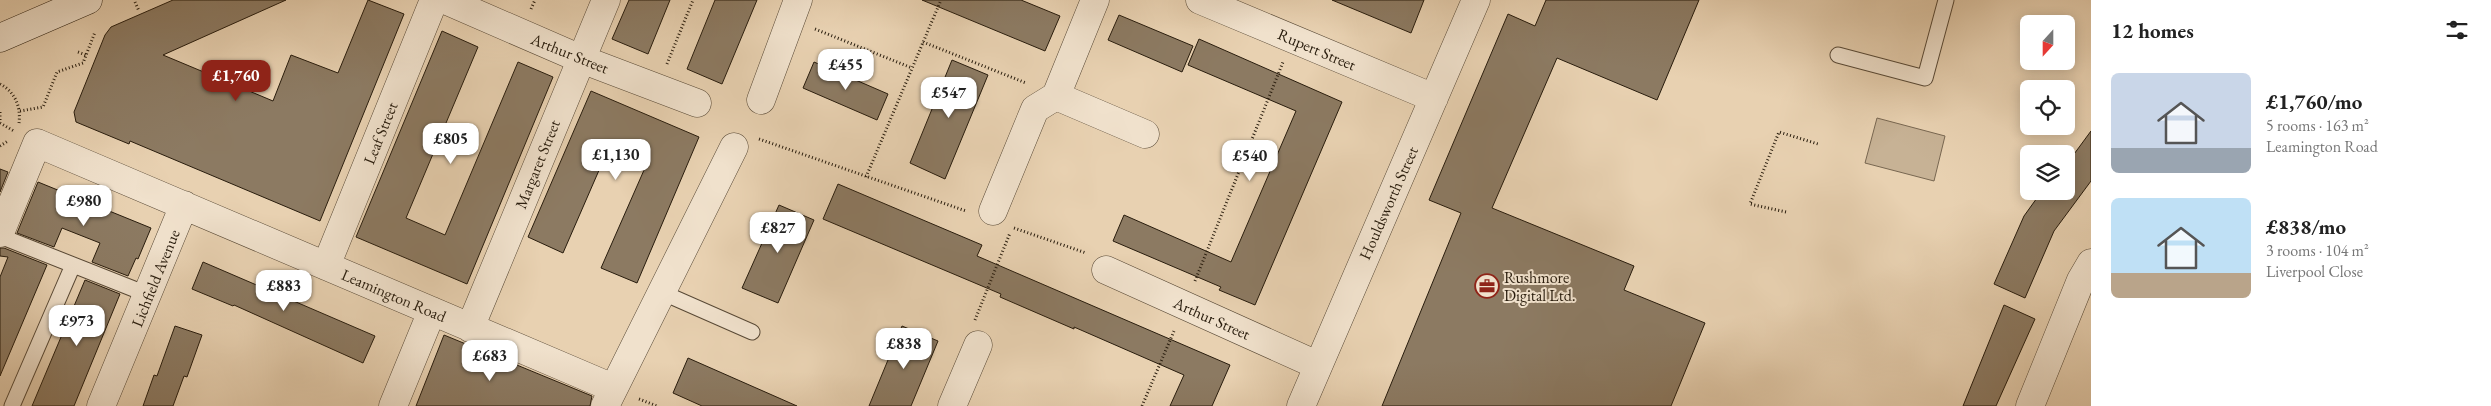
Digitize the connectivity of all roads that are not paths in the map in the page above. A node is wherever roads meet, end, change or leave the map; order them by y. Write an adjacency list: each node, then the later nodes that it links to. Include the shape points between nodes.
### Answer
1 (88, 0): 10 (street)
2 (434, 0): 24 (street, Leaf Street)
3 (445, 0): 12 (street, Arthur Street)
4 (606, 0): 12 (street, Margaret Street)
5 (1095, 0): 13 (street)
6 (1476, 0): 14 (street, Houldsworth Street)
7 (1946, 0): 11 (lane, via 1926,78)
8 (1213, 3): 14 (street, Rupert Street)
9 (795, 9): 15 (street)
10 (3, 37)
11 (1838, 55)
12 (581, 59): 16 (street, Arthur Street); 29 (street, Margaret Street)
13 (1056, 96): 17 (street); 20 (street, via 1035,108)
14 (1434, 98): 32 (street, Houldsworth Street)
15 (761, 100)
16 (697, 103)
17 (1145, 134)
18 (746, 143): 26 (street)
19 (184, 205): 21 (street, Leamington Road, via 26,137); 24 (street, Leamington Road); 27 (street, Lichfield Avenue)
20 (982, 212)
21 (0, 235): 23 (lane)
22 (2091, 263): 39 (street, via 2081,280)
23 (73, 265): 27 (lane); 34 (lane)
24 (326, 266): 28 (street, Leamington Road)
25 (1106, 270): 32 (street, Arthur Street)
26 (661, 292): 30 (lane); 33 (street)
27 (149, 295): 35 (street, Lichfield Avenue)
28 (432, 311): 29 (street, Leamington Road); 36 (street)
29 (470, 328): 33 (street, Leamington Road)
30 (752, 332)
31 (978, 345): 37 (street)
32 (1317, 365): 38 (street, Houldsworth Street)
33 (609, 397)
34 (12, 406)
35 (101, 406)
36 (392, 406)
37 (952, 406)
38 (1301, 406)
39 (2030, 406)

